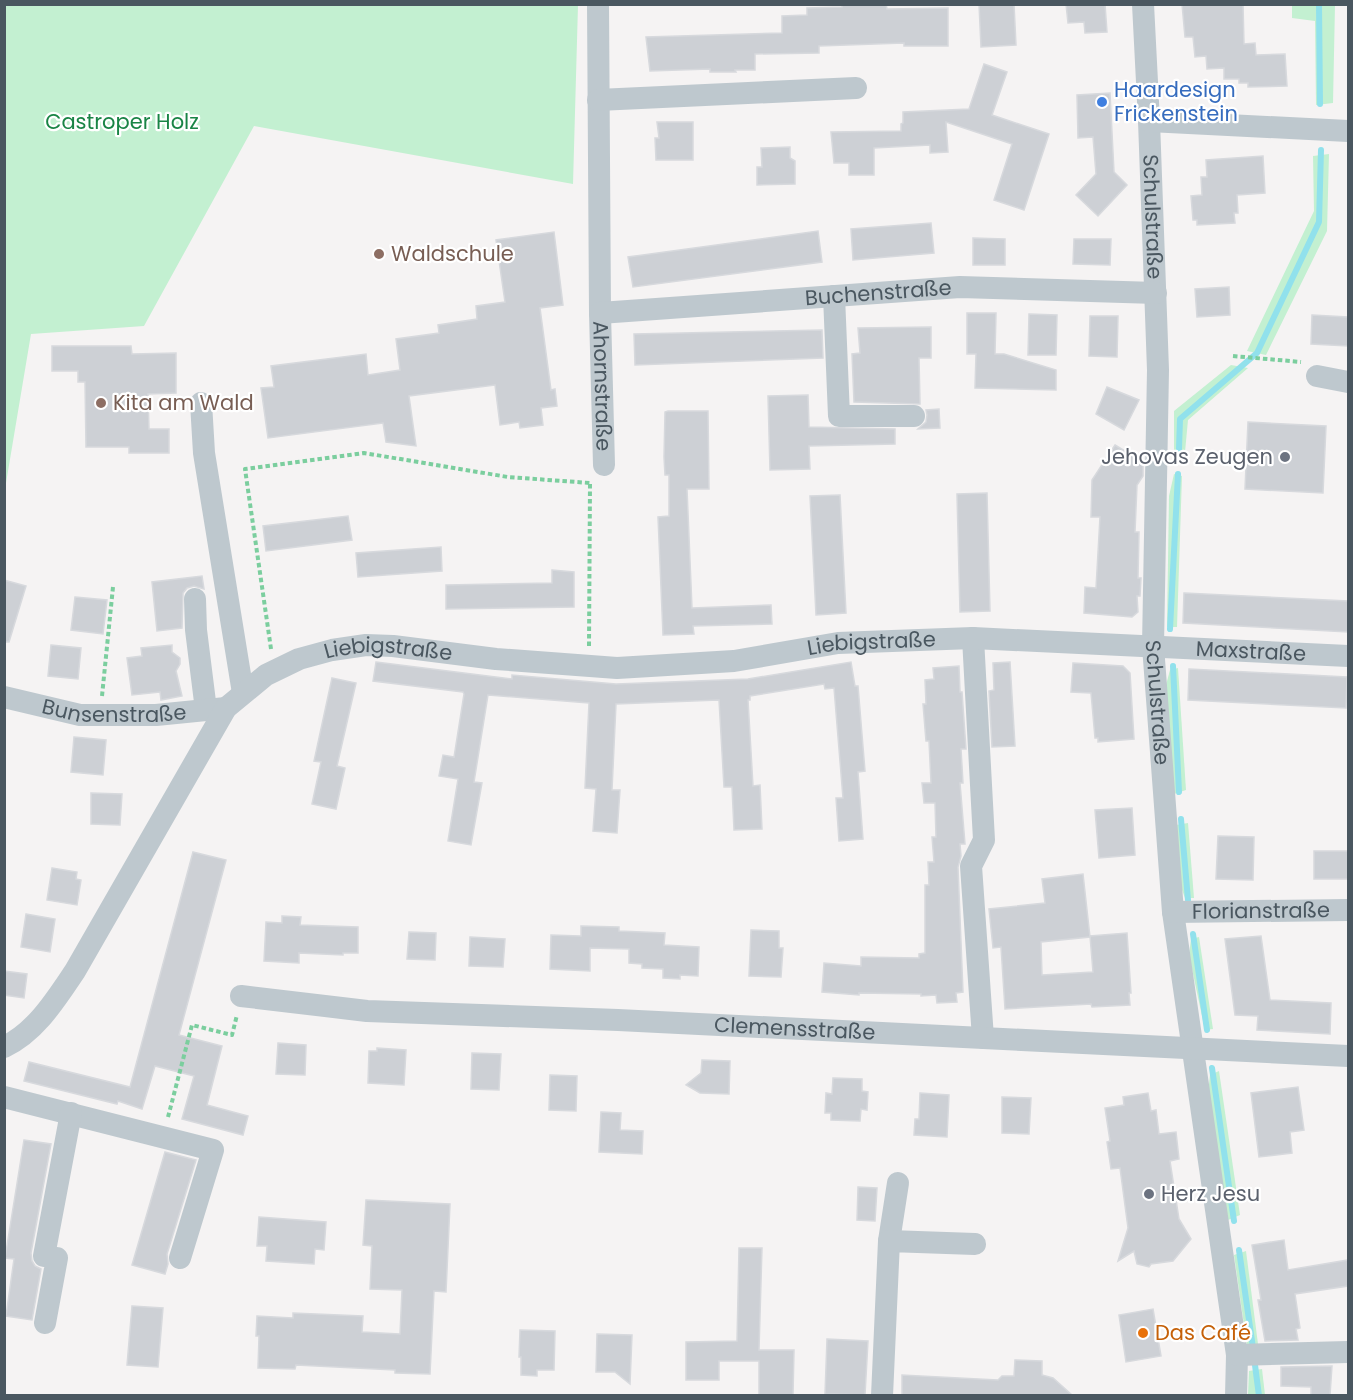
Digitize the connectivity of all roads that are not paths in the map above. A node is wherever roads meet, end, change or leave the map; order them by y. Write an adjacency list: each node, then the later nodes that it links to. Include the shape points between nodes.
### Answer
1 (598, 4): 4 (street, Ahornstraße)
2 (1143, 4): 5 (street, Schulstraße)
3 (856, 88): 4 (street)
4 (598, 100): 9 (street, Ahornstraße)
5 (1149, 121): 6 (street); 7 (street, Schulstraße)
6 (1348, 131)
7 (1156, 293): 8 (street, Buchenstraße, via 960,287); 17 (street, Schulstraße)
8 (834, 296): 9 (street, Buchenstraße); 13 (street, via 839,416)
9 (600, 313): 14 (street, Ahornstraße)
10 (1317, 376): 11 (street)
11 (1348, 382)
12 (201, 404): 19 (street, via 204,453)
13 (914, 416)
14 (597, 474)
15 (195, 599): 21 (street, via 196,630)
16 (973, 638): 17 (street, Liebigstraße); 19 (street, Liebigstraße, via 838,643 734,661 617,668 366,645 299,659); 25 (street, via 984,840 971,866)
17 (1153, 646): 18 (street, Maxstraße); 23 (street, Schulstraße)
18 (1348, 656)
19 (243, 693): 21 (street, Liebigstraße)
20 (4, 697): 21 (street, Bunsenstraße, via 80,715 156,715)
21 (216, 709): 26 (street, Liebigstraße, via 75,972 50,1008 16,1042)
22 (1348, 910): 23 (street, Florianstraße)
23 (1173, 912): 27 (street, Schulstraße)
24 (241, 996): 25 (street, Clemensstraße, via 367,1011)
25 (983, 1038): 27 (street, Clemensstraße)
26 (4, 1047)
27 (1194, 1048): 28 (street, Clemensstraße); 37 (street, Schulstraße)
28 (1348, 1056)
29 (4, 1097): 30 (street)
30 (71, 1113): 34 (street, via 213,1150); 35 (street, via 44,1256 57,1258)
31 (898, 1183): 32 (street)
32 (889, 1241): 33 (street); 38 (street)
33 (975, 1244)
34 (180, 1258)
35 (45, 1323)
36 (1348, 1352): 37 (street)
37 (1237, 1354): 39 (street, Schulstraße)
38 (882, 1395)
39 (1236, 1395)

